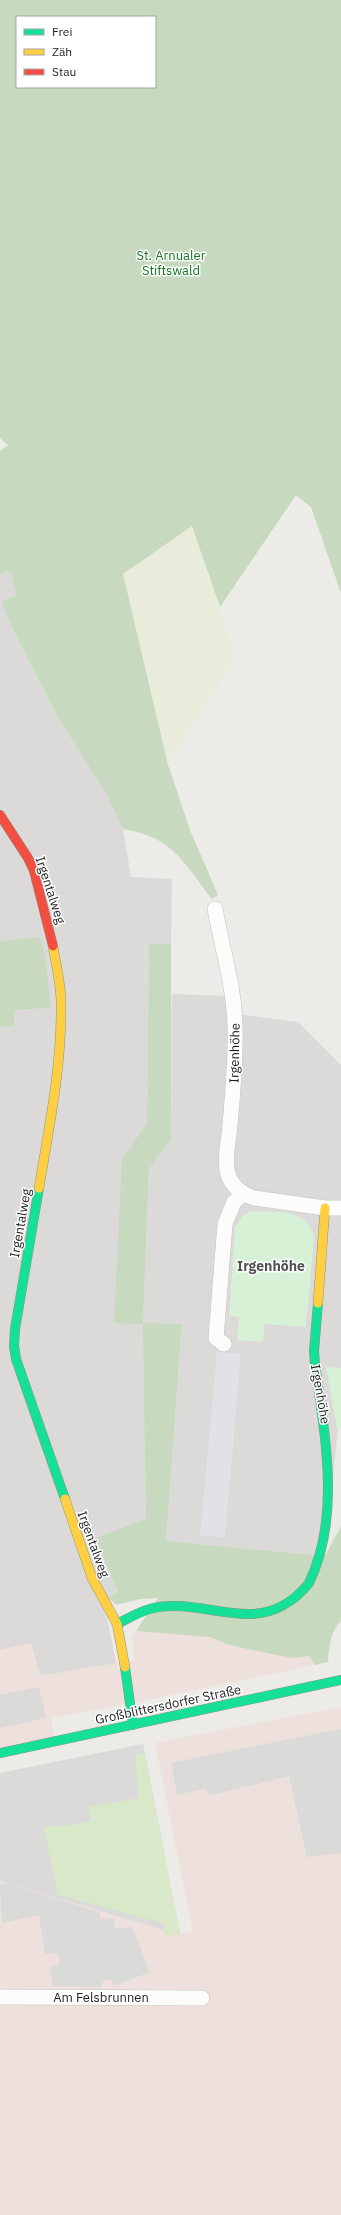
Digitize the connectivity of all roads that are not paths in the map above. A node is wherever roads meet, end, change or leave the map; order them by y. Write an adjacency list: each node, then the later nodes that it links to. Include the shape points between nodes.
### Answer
1 (0, 815): 7 (street, Irgentalweg, via 34,871 52,936 62,1002 54,1100 14,1346 92,1578)
2 (215, 908): 3 (street, Irgenhöhe, via 228,963 235,1023 227,1166 229,1177)
3 (243, 1194): 4 (street, via 269,1202); 6 (street, via 234,1202 225,1224 216,1338)
4 (325, 1208): 5 (street); 7 (street, Irgenhöhe, via 314,1351 315,1371 335,1474 334,1512 325,1556 310,1582 300,1593 274,1612 242,1614 170,1606 154,1608)
5 (341, 1208)
6 (224, 1344)
7 (117, 1624): 9 (street, Irgentalweg)
8 (341, 1680): 9 (street, Großblittersdorfer Straße)
9 (132, 1724): 10 (street, Großblittersdorfer Straße)
10 (0, 1753)
11 (0, 1997): 12 (street, Am Felsbrunnen)
12 (202, 1998)

